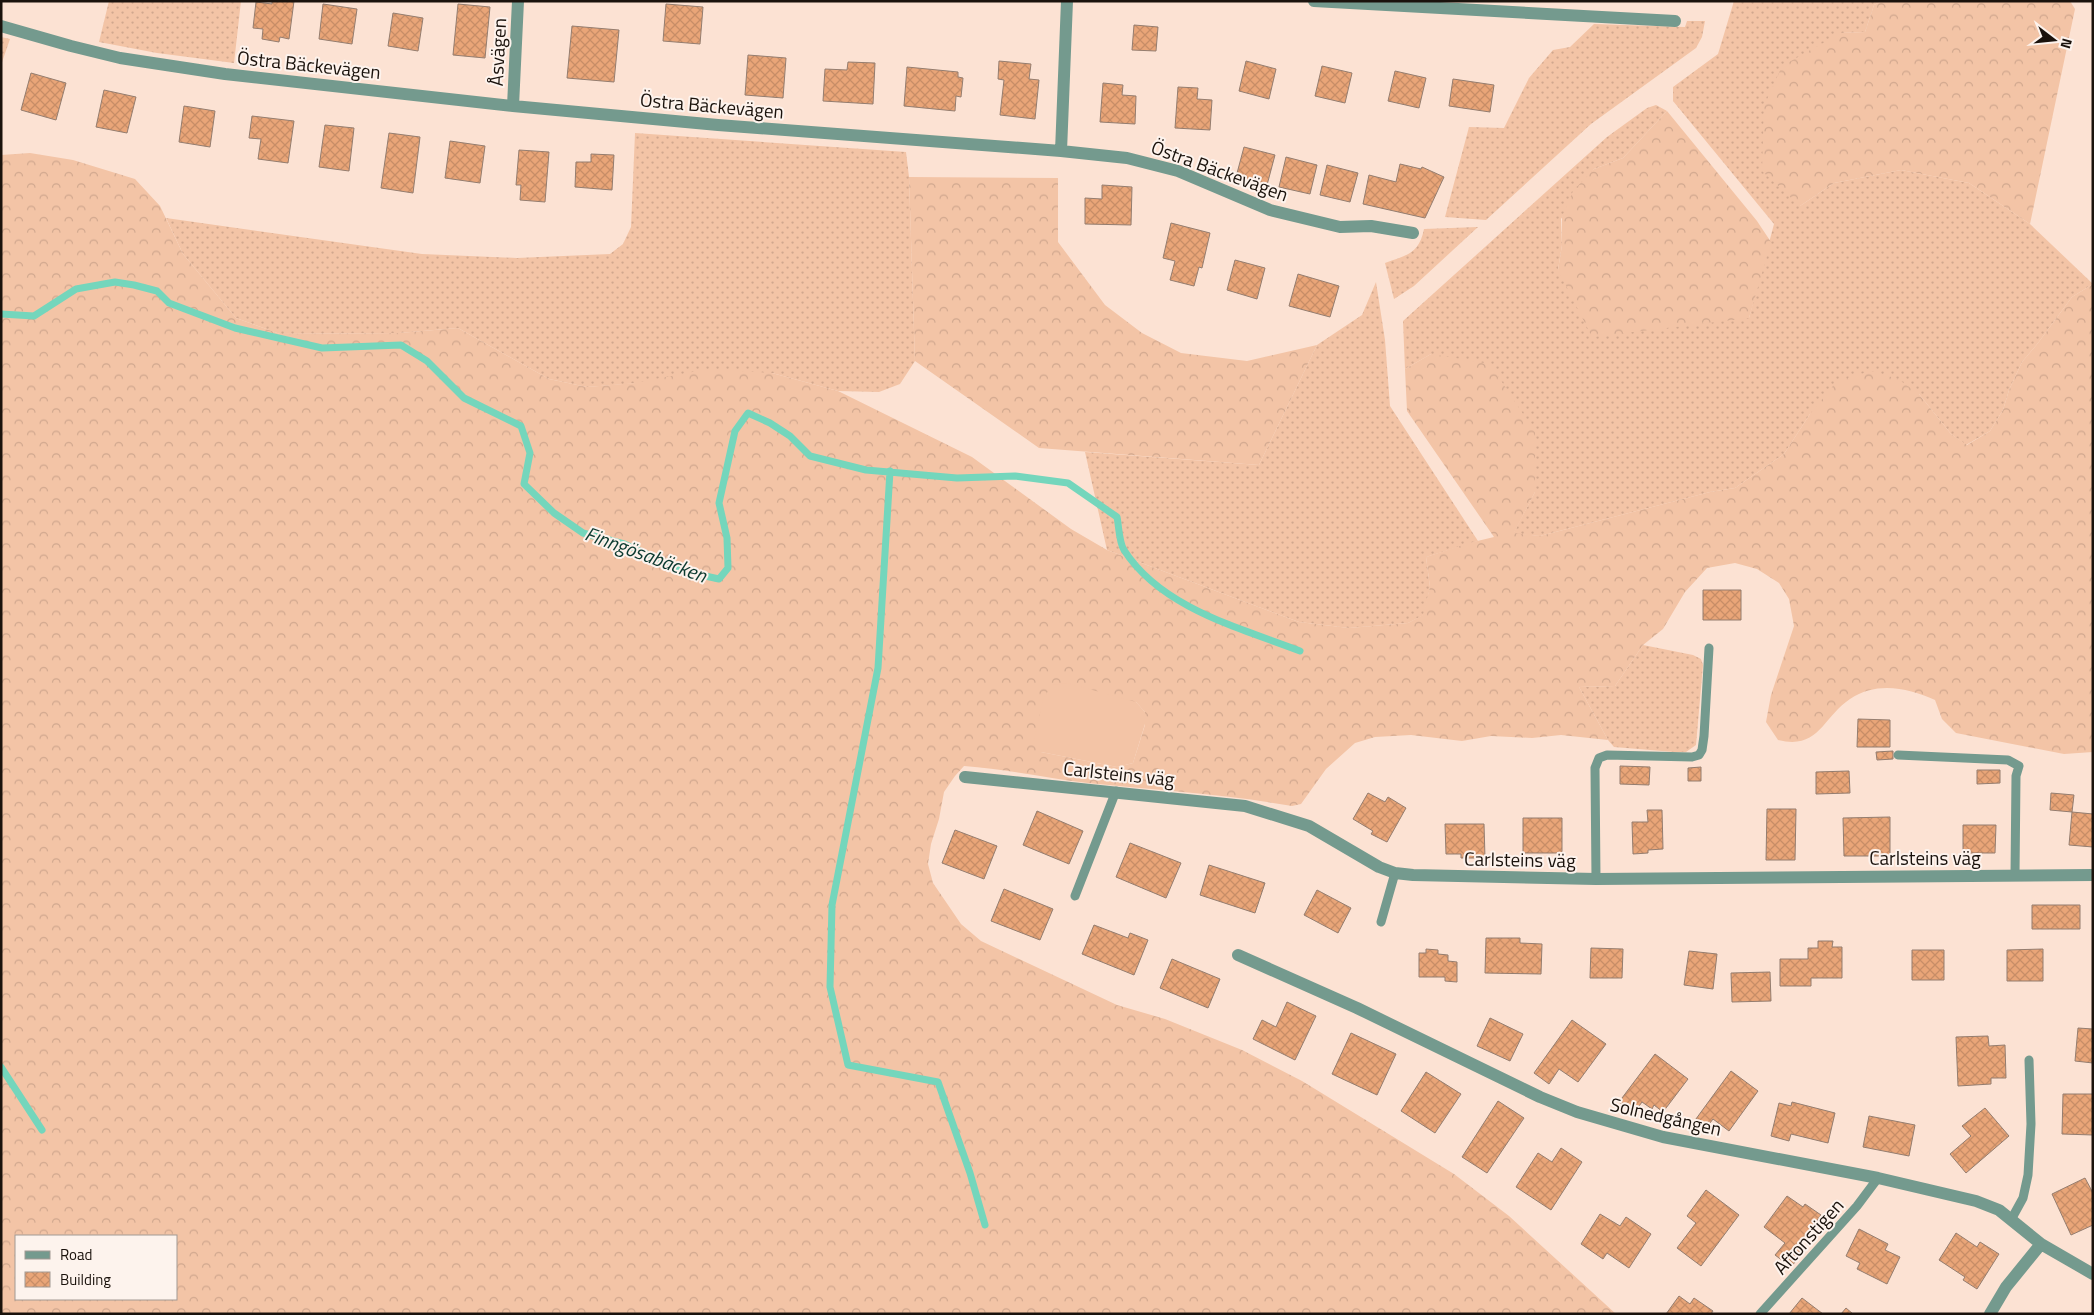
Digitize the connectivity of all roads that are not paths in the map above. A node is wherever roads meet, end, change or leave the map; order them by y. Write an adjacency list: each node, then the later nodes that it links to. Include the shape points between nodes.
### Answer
1 (518, 1): 6 (street, Åsvägen)
2 (1067, 1): 7 (street)
3 (1314, 1): 4 (street)
4 (1676, 21)
5 (1, 26): 6 (street, Östra Bäckevägen, via 120,58 168,66)
6 (512, 106): 7 (street, Östra Bäckevägen)
7 (1061, 151): 8 (street, Östra Bäckevägen, via 1154,164 1270,210 1340,227 1372,226)
8 (1413, 232)
9 (1709, 648): 16 (lane, via 1704,736 1699,755 1607,755 1599,758 1595,768)
10 (1898, 755): 14 (lane, via 2008,760 2018,766)
11 (965, 777): 12 (street, Carlsteins väg)
12 (1116, 791): 13 (street, Carlsteins väg, via 1245,806 1278,815 1309,826); 17 (lane)
13 (1395, 873): 16 (street, Carlsteins väg); 18 (lane)
14 (2015, 875): 15 (street, Carlsteins väg); 16 (street, Carlsteins väg)
15 (2093, 875)
16 (1596, 879)
17 (1074, 896)
18 (1381, 922)
19 (1238, 955): 21 (street, Solnedgången, via 1577,1112 1663,1137)
20 (2029, 1060): 22 (lane, via 2031,1124 2028,1175 2023,1198)
21 (1878, 1178): 22 (street, Solnedgången, via 1976,1201); 25 (lane, Aftonstigen)
22 (2012, 1218): 23 (street, Solnedgången)
23 (2041, 1244): 24 (street, Solnedgången); 26 (street, via 2006,1287)
24 (2093, 1274)
25 (1760, 1314)
26 (1990, 1314)

